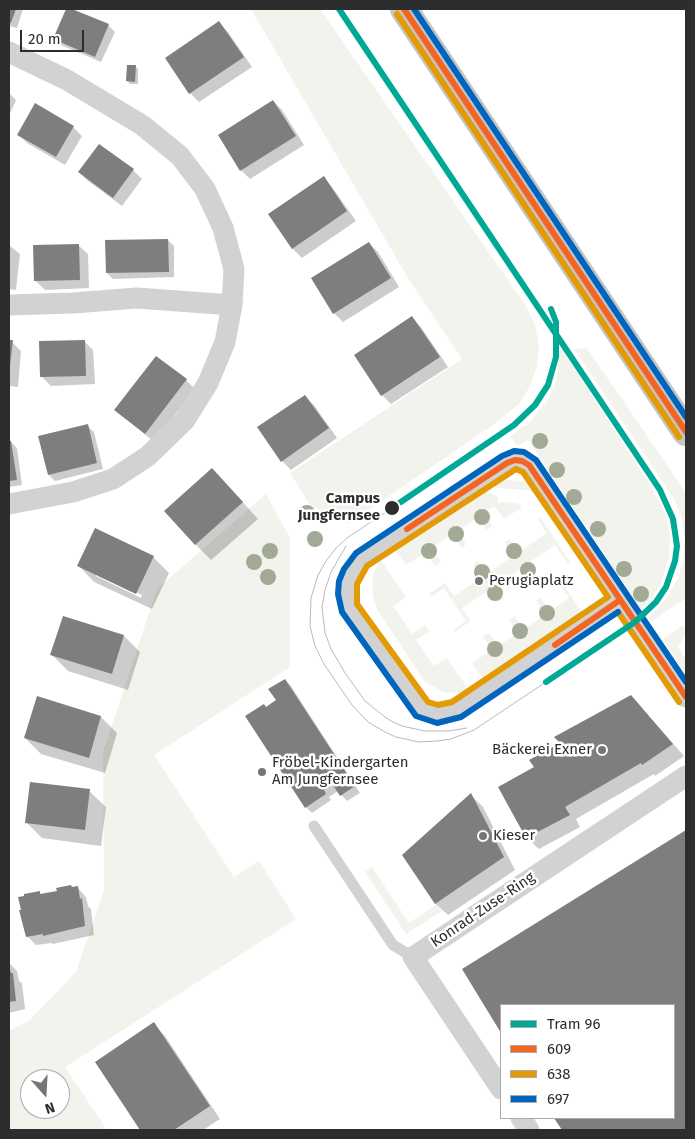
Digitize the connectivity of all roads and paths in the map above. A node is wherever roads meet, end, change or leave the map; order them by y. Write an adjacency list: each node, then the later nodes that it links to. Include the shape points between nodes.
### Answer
1 (404, 9): 5 (main road)
2 (9, 52): 3 (street, via 67,80 142,125 180,156 205,189 223,228 234,269)
3 (232, 304): 4 (street, via 137,298); 6 (street, via 225,342 208,383 185,420 148,456 113,479 73,492)
4 (9, 305)
5 (686, 432)
6 (9, 504)
7 (620, 600): 7 (street, via 529,465 515,460 361,560 348,582 347,594 349,607 423,710 438,714 456,710); 8 (street)
8 (686, 697)
9 (686, 776): 11 (street, Konrad-Zuse-Ring)
10 (314, 826): 11 (lane, via 393,945)
11 (413, 957): 12 (street)
12 (500, 1088)
13 (522, 1119): 14 (street)
14 (529, 1130)

